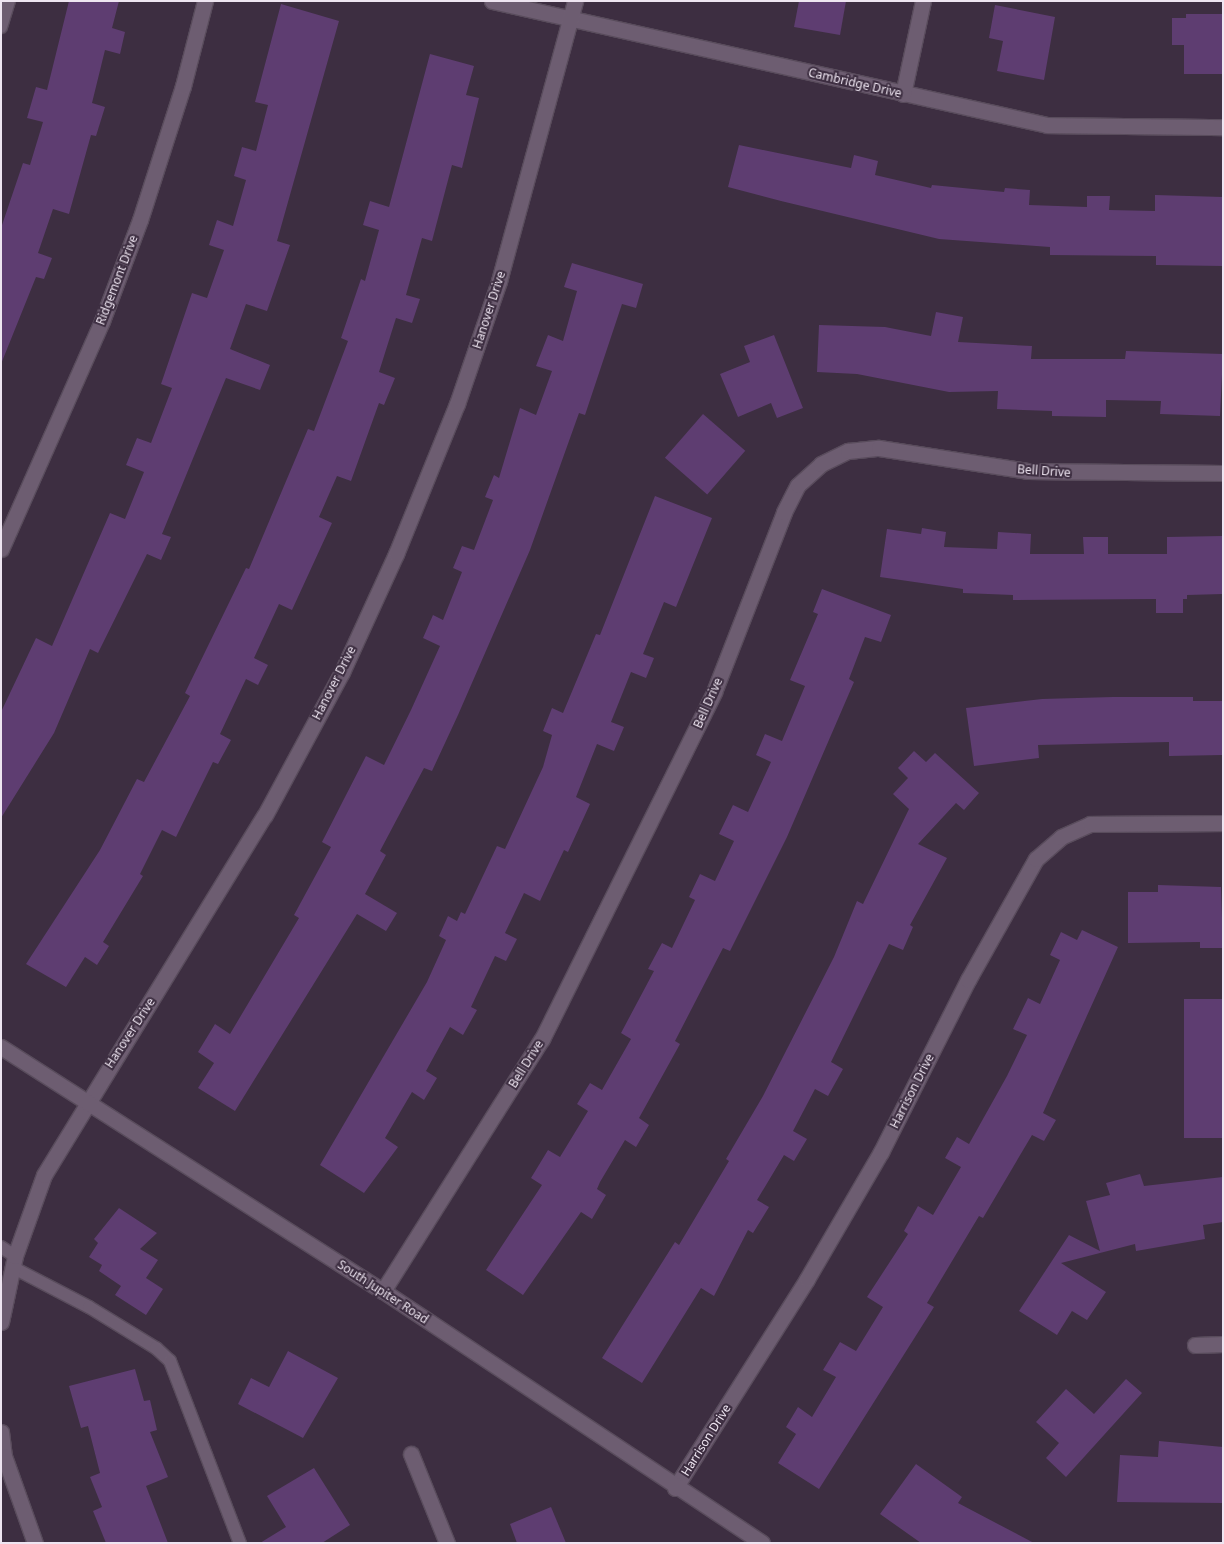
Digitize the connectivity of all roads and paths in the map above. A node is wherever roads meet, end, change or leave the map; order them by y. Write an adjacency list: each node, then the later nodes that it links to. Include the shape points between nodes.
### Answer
1 (9, 1): 7 (lane)
2 (205, 1): 11 (street, Ridgemont Drive, via 183,86 140,220 102,321)
3 (492, 1): 6 (street, Cambridge Drive)
4 (575, 1): 6 (street, Hanover Drive)
5 (923, 1): 8 (street)
6 (572, 20): 8 (street, Cambridge Drive); 14 (street, Hanover Drive, via 499,281 458,404 396,554 342,672 265,815)
7 (1, 27)
8 (903, 94): 9 (street, Cambridge Drive, via 1047,125)
9 (1223, 126)
10 (1223, 473): 17 (street, Bell Drive, via 1027,471 879,448 848,451 821,464 798,485 784,512 714,692 542,1039)
11 (1, 549)
12 (1223, 823): 23 (street, Harrison Drive, via 1090,824 1061,837 1036,859 968,980 881,1152 808,1279)
13 (1, 1047): 14 (street, South Jupiter Road)
14 (86, 1101): 16 (street, Hanover Drive, via 44,1175); 17 (street, South Jupiter Road)
15 (1, 1247): 16 (lane)
16 (13, 1261): 18 (street, Hanover Drive); 25 (lane, via 156,1348 170,1361)
17 (383, 1292): 23 (street, South Jupiter Road)
18 (1, 1322)
19 (1223, 1344): 20 (street)
20 (1195, 1345)
21 (1, 1432): 24 (street, via 4,1456)
22 (411, 1454): 26 (street)
23 (675, 1488): 27 (street, South Jupiter Road)
24 (35, 1543)
25 (240, 1543)
26 (446, 1543)
27 (762, 1543)

